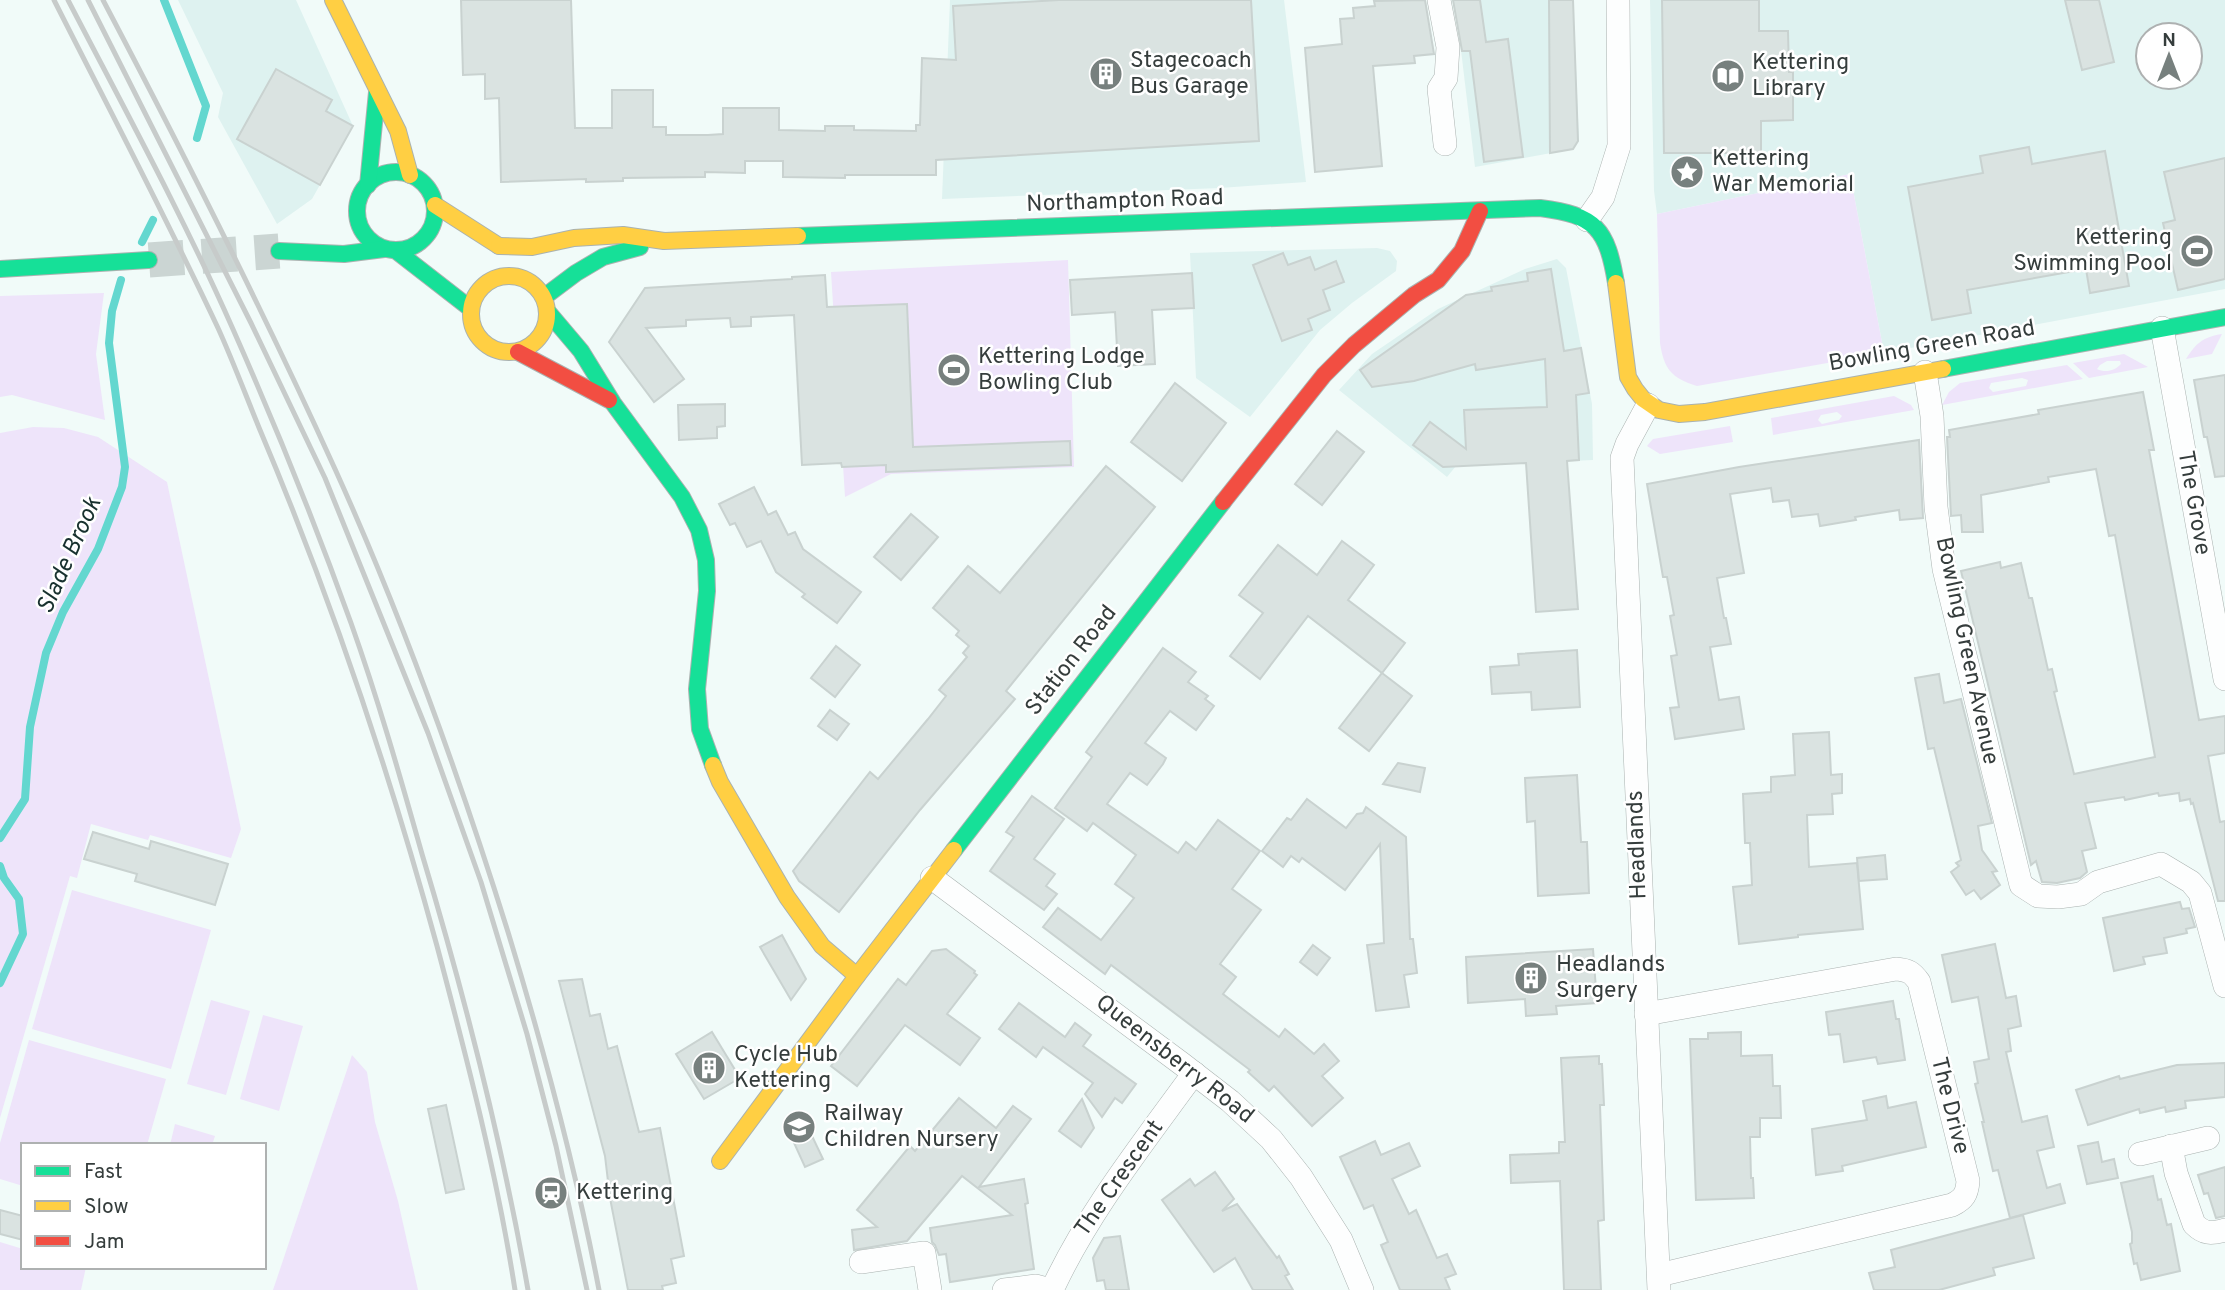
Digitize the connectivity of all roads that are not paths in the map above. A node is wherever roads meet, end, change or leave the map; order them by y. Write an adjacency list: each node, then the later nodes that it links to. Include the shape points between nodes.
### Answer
1 (333, 0): 4 (main road)
2 (1439, 0): 5 (street, via 1448,47 1446,78 1439,89)
3 (1618, 0): 10 (street, via 1619,146 1603,197)
4 (377, 92): 6 (main road, via 398,131); 7 (main road)
5 (1445, 144)
6 (410, 175): 7 (main road, via 388,173); 8 (main road, via 427,186)
7 (365, 189): 11 (main road); 16 (main road, via 357,212 362,230)
8 (435, 205): 14 (main road); 16 (main road, via 435,219 421,242 409,249)
9 (1480, 211): 10 (main road, Northampton Road, via 1540,208); 13 (main road, Northampton Road); 29 (main road, Station Road, via 1462,251 1438,280 1354,345 1276,433)
10 (1587, 220): 27 (main road, via 1603,234 1609,248 1628,377)
11 (340, 225)
12 (312, 239): 16 (main road, via 279,251 345,256)
13 (664, 241): 15 (main road, Northampton Road, via 623,236 574,238); 20 (main road, Northampton Road, via 603,257 576,273)
14 (499, 246): 15 (main road, Northampton Road); 19 (main road)
15 (532, 247): 19 (main road)
16 (389, 250): 21 (main road)
17 (149, 260): 18 (main road)
18 (0, 269)
19 (511, 276): 20 (main road, via 536,287); 21 (main road, via 483,285)
20 (546, 305): 24 (main road, via 546,326 540,338); 26 (main road)
21 (471, 309): 24 (main road, via 471,324 489,348)
22 (2225, 317): 23 (main road, Bowling Green Road)
23 (2162, 328): 25 (main road, Bowling Green Road); 28 (street, The Grove)
24 (518, 352): 26 (main road)
25 (1924, 372): 27 (main road, Bowling Green Road, via 1705,412 1678,415); 31 (street, Bowling Green Avenue, via 1932,416 1944,569 2021,885 2038,896 2081,894 2098,882 2161,864 2200,893)
26 (613, 402): 30 (main road, via 682,497 699,530 707,591 697,690 700,729 720,782 787,897 822,946)
27 (1648, 405): 32 (street, Headlands, via 1622,458)
28 (2225, 678)
29 (932, 878): 30 (main road, Station Road); 33 (street, Queensberry Road)
30 (857, 976): 37 (main road, Station Road)
31 (2225, 986)
32 (1646, 1014): 40 (street, Headlands); 40 (street, The Drive, via 1906,970 1919,982 1968,1181 1962,1200 1952,1205)
33 (1194, 1073): 43 (street, The Crescent, via 1089,1221); 44 (street, Queensberry Road, via 1271,1139 1301,1177 1341,1240)
34 (2208, 1138): 35 (street)
35 (2171, 1146): 36 (street); 38 (street, via 2194,1224 2210,1234)
36 (2140, 1154)
37 (720, 1161)
38 (2225, 1230)
39 (862, 1262): 41 (street, via 924,1254)
40 (1659, 1282)
41 (930, 1290)
42 (1004, 1290): 43 (street, via 1036,1286)
43 (1052, 1290)
44 (1362, 1290)

